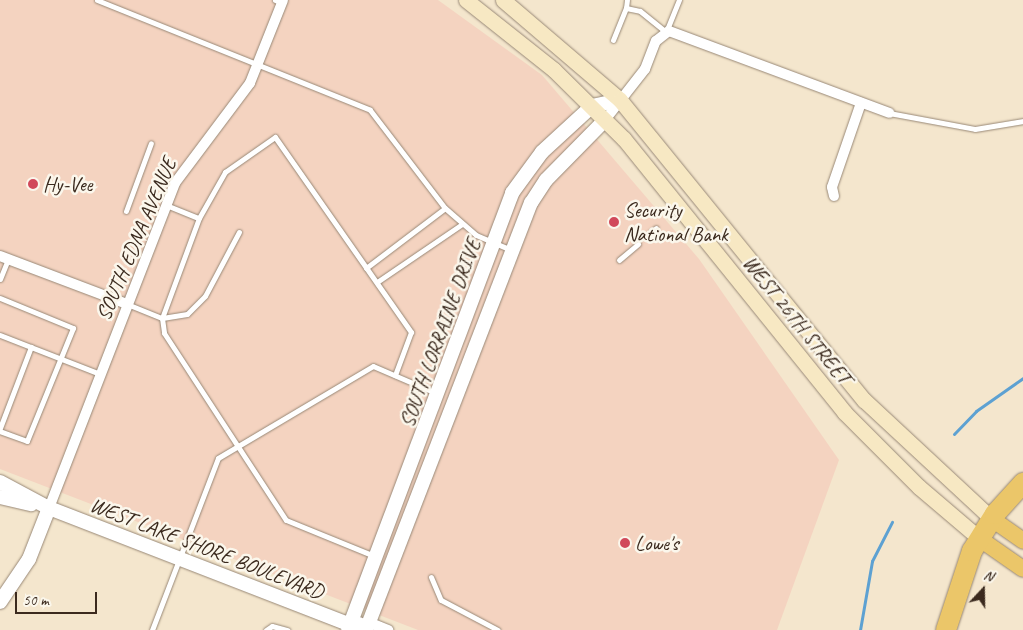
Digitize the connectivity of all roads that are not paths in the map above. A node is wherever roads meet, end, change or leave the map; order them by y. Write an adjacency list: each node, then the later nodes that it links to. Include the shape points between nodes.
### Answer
1 (97, 0): 10 (lane)
2 (466, 0): 13 (main road, WEST 26TH STREET, via 532,51)
3 (503, 0): 11 (main road, WEST 26TH STREET)
4 (627, 0): 7 (lane)
5 (679, 0): 8 (lane)
6 (280, 1): 10 (street, SOUTH EDNA AVENUE)
7 (626, 8): 8 (lane, via 640,12); 9 (lane)
8 (666, 32): 11 (street); 12 (street, via 681,33)
9 (613, 40)
10 (258, 64): 19 (street, SOUTH EDNA AVENUE, via 241,98 182,170); 20 (lane, via 370,110)
11 (620, 100): 13 (street); 15 (street); 50 (main road, WEST 26TH STREET, via 864,400)
12 (861, 102): 14 (street); 18 (street, via 832,187)
13 (592, 106): 15 (main road, WEST 26TH STREET); 27 (street, SOUTH LORRAINE DRIVE, via 520,179)
14 (888, 113): 16 (lane, via 975,130)
15 (606, 120): 29 (street, SOUTH LORRAINE DRIVE, via 538,190); 51 (main road, WEST 26TH STREET, via 844,412 913,481)
16 (1023, 121)
17 (151, 143): 21 (lane)
18 (834, 196)
19 (165, 205): 22 (lane); 36 (street, SOUTH EDNA AVENUE)
20 (445, 208): 23 (lane); 32 (lane)
21 (126, 211)
22 (199, 218): 32 (lane, via 225,172 275,137); 37 (lane)
23 (462, 224): 27 (lane); 34 (lane)
24 (656, 228): 26 (lane)
25 (240, 232): 37 (lane, via 206,296 187,314)
26 (645, 237)
27 (495, 244): 29 (lane); 43 (street, SOUTH LORRAINE DRIVE)
28 (638, 244): 31 (lane)
29 (511, 251): 58 (street, SOUTH LORRAINE DRIVE)
30 (4, 257): 33 (lane); 36 (street)
31 (619, 260)
32 (366, 268): 34 (lane)
33 (0, 277)
34 (377, 282): 42 (lane, via 411,332)
35 (0, 298): 40 (lane, via 73,328)
36 (127, 304): 37 (lane); 41 (street, SOUTH EDNA AVENUE)
37 (162, 318): 45 (lane, via 164,333)
38 (0, 334): 39 (lane)
39 (31, 347): 40 (lane); 44 (lane)
40 (60, 359): 41 (lane); 44 (lane, via 27,441)
41 (100, 374): 49 (street, SOUTH EDNA AVENUE)
42 (396, 375): 43 (lane); 45 (lane, via 373,366)
43 (439, 395): 53 (street, SOUTH LORRAINE DRIVE)
44 (0, 430)
45 (236, 447): 53 (lane, via 286,520); 54 (lane, via 218,458)
46 (0, 482): 49 (street, WEST LAKE SHORE BOULEVARD)
47 (1023, 483): 50 (highway)
48 (0, 498): 49 (street, WEST LAKE SHORE BOULEVARD)
49 (49, 508): 54 (street, WEST LAKE SHORE BOULEVARD); 57 (street, via 28,559)
50 (992, 519): 51 (highway); 52 (main road, WEST 26TH STREET)
51 (980, 538): 55 (main road, WEST 26TH STREET); 65 (highway, via 956,592)
52 (1023, 541)
53 (377, 557): 59 (street, SOUTH LORRAINE DRIVE)
54 (181, 559): 59 (street, WEST LAKE SHORE BOULEVARD); 60 (lane)
55 (1023, 569)
56 (431, 577): 64 (lane, via 441,600)
57 (1, 599)
58 (367, 626): 59 (street, WEST LAKE SHORE BOULEVARD); 63 (street, WEST LAKE SHORE BOULEVARD)
59 (351, 628)
60 (152, 630)
61 (266, 630): 62 (lane, via 272,626)
62 (287, 630)
63 (388, 630)
64 (498, 630)
65 (946, 630)

